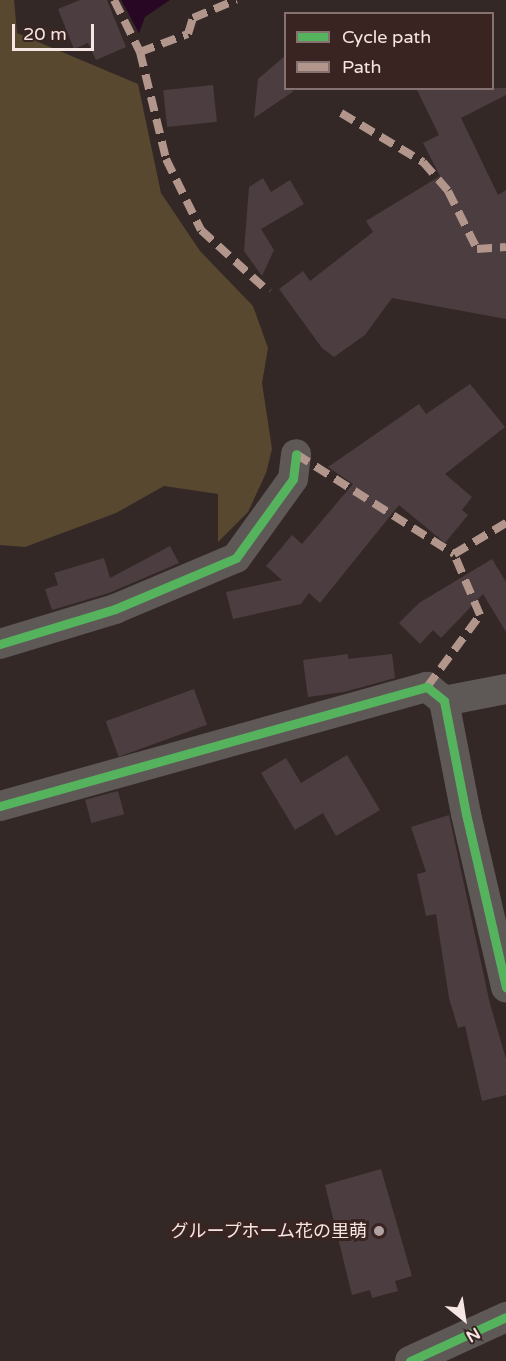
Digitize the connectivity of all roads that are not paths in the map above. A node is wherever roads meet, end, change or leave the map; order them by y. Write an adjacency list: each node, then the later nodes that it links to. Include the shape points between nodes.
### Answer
1 (296, 454): 2 (street, via 293,479 237,558 115,609)
2 (0, 644)
3 (506, 689): 4 (street)
4 (444, 701): 5 (street, via 427,687); 6 (street)
5 (0, 806)
6 (506, 987)
7 (506, 1317): 8 (street)
8 (410, 1361)

